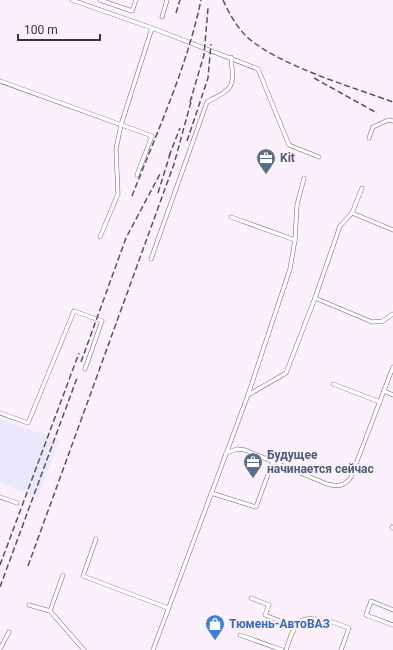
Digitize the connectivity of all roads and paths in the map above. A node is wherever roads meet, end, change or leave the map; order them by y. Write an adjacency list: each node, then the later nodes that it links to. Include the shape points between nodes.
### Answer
1 (72, 0): 6 (lane)
2 (100, 0): 3 (lane, via 132,11)
3 (136, 0)
4 (167, 0): 5 (lane)
5 (162, 17)
6 (152, 28): 7 (lane); 10 (lane)
7 (231, 57): 12 (lane, via 258,69 289,145); 21 (lane, via 233,82 227,91 207,102)
8 (0, 81): 10 (lane)
9 (393, 121): 11 (lane, via 388,120 373,127)
10 (121, 125): 13 (lane, via 152,136); 19 (lane, via 116,149 118,194)
11 (369, 138)
12 (319, 157)
13 (137, 174)
14 (304, 178): 20 (lane, via 296,205)
15 (362, 188): 16 (lane)
16 (352, 213): 18 (lane); 22 (lane, via 340,226)
17 (231, 217): 20 (lane)
18 (393, 230)
19 (100, 237)
20 (295, 240): 28 (lane, via 290,269)
21 (151, 260)
22 (315, 298): 23 (lane, via 372,322 383,321); 28 (lane, via 286,373)
23 (393, 314)
24 (393, 367): 27 (lane)
25 (85, 369): 31 (lane, via 102,321 74,311 28,423)
26 (333, 384): 30 (lane)
27 (384, 391): 29 (lane); 30 (lane)
28 (248, 395): 32 (lane)
29 (393, 395)
30 (380, 402): 33 (lane, via 347,483 336,486 327,484)
31 (0, 413)
32 (226, 453): 33 (lane, via 237,449 245,450); 34 (lane)
33 (272, 461): 34 (lane, via 256,507)
34 (211, 493): 41 (lane)
35 (0, 497): 36 (lane)
36 (17, 503)
37 (96, 539): 41 (lane, via 83,576)
38 (63, 575): 43 (lane)
39 (251, 598): 47 (lane, via 269,605 265,615)
40 (29, 605): 43 (lane)
41 (168, 608): 52 (lane)
42 (393, 610): 46 (lane, via 371,601 366,615)
43 (50, 611): 51 (lane)
44 (323, 621): 47 (lane, via 310,617 303,618)
45 (332, 622): 55 (lane, via 349,628)
46 (393, 625)
47 (295, 626): 54 (lane)
48 (9, 632): 50 (lane)
49 (240, 634): 53 (lane)
50 (0, 649)
51 (84, 650)
52 (153, 650)
53 (282, 650)
54 (286, 650)
55 (341, 650)

